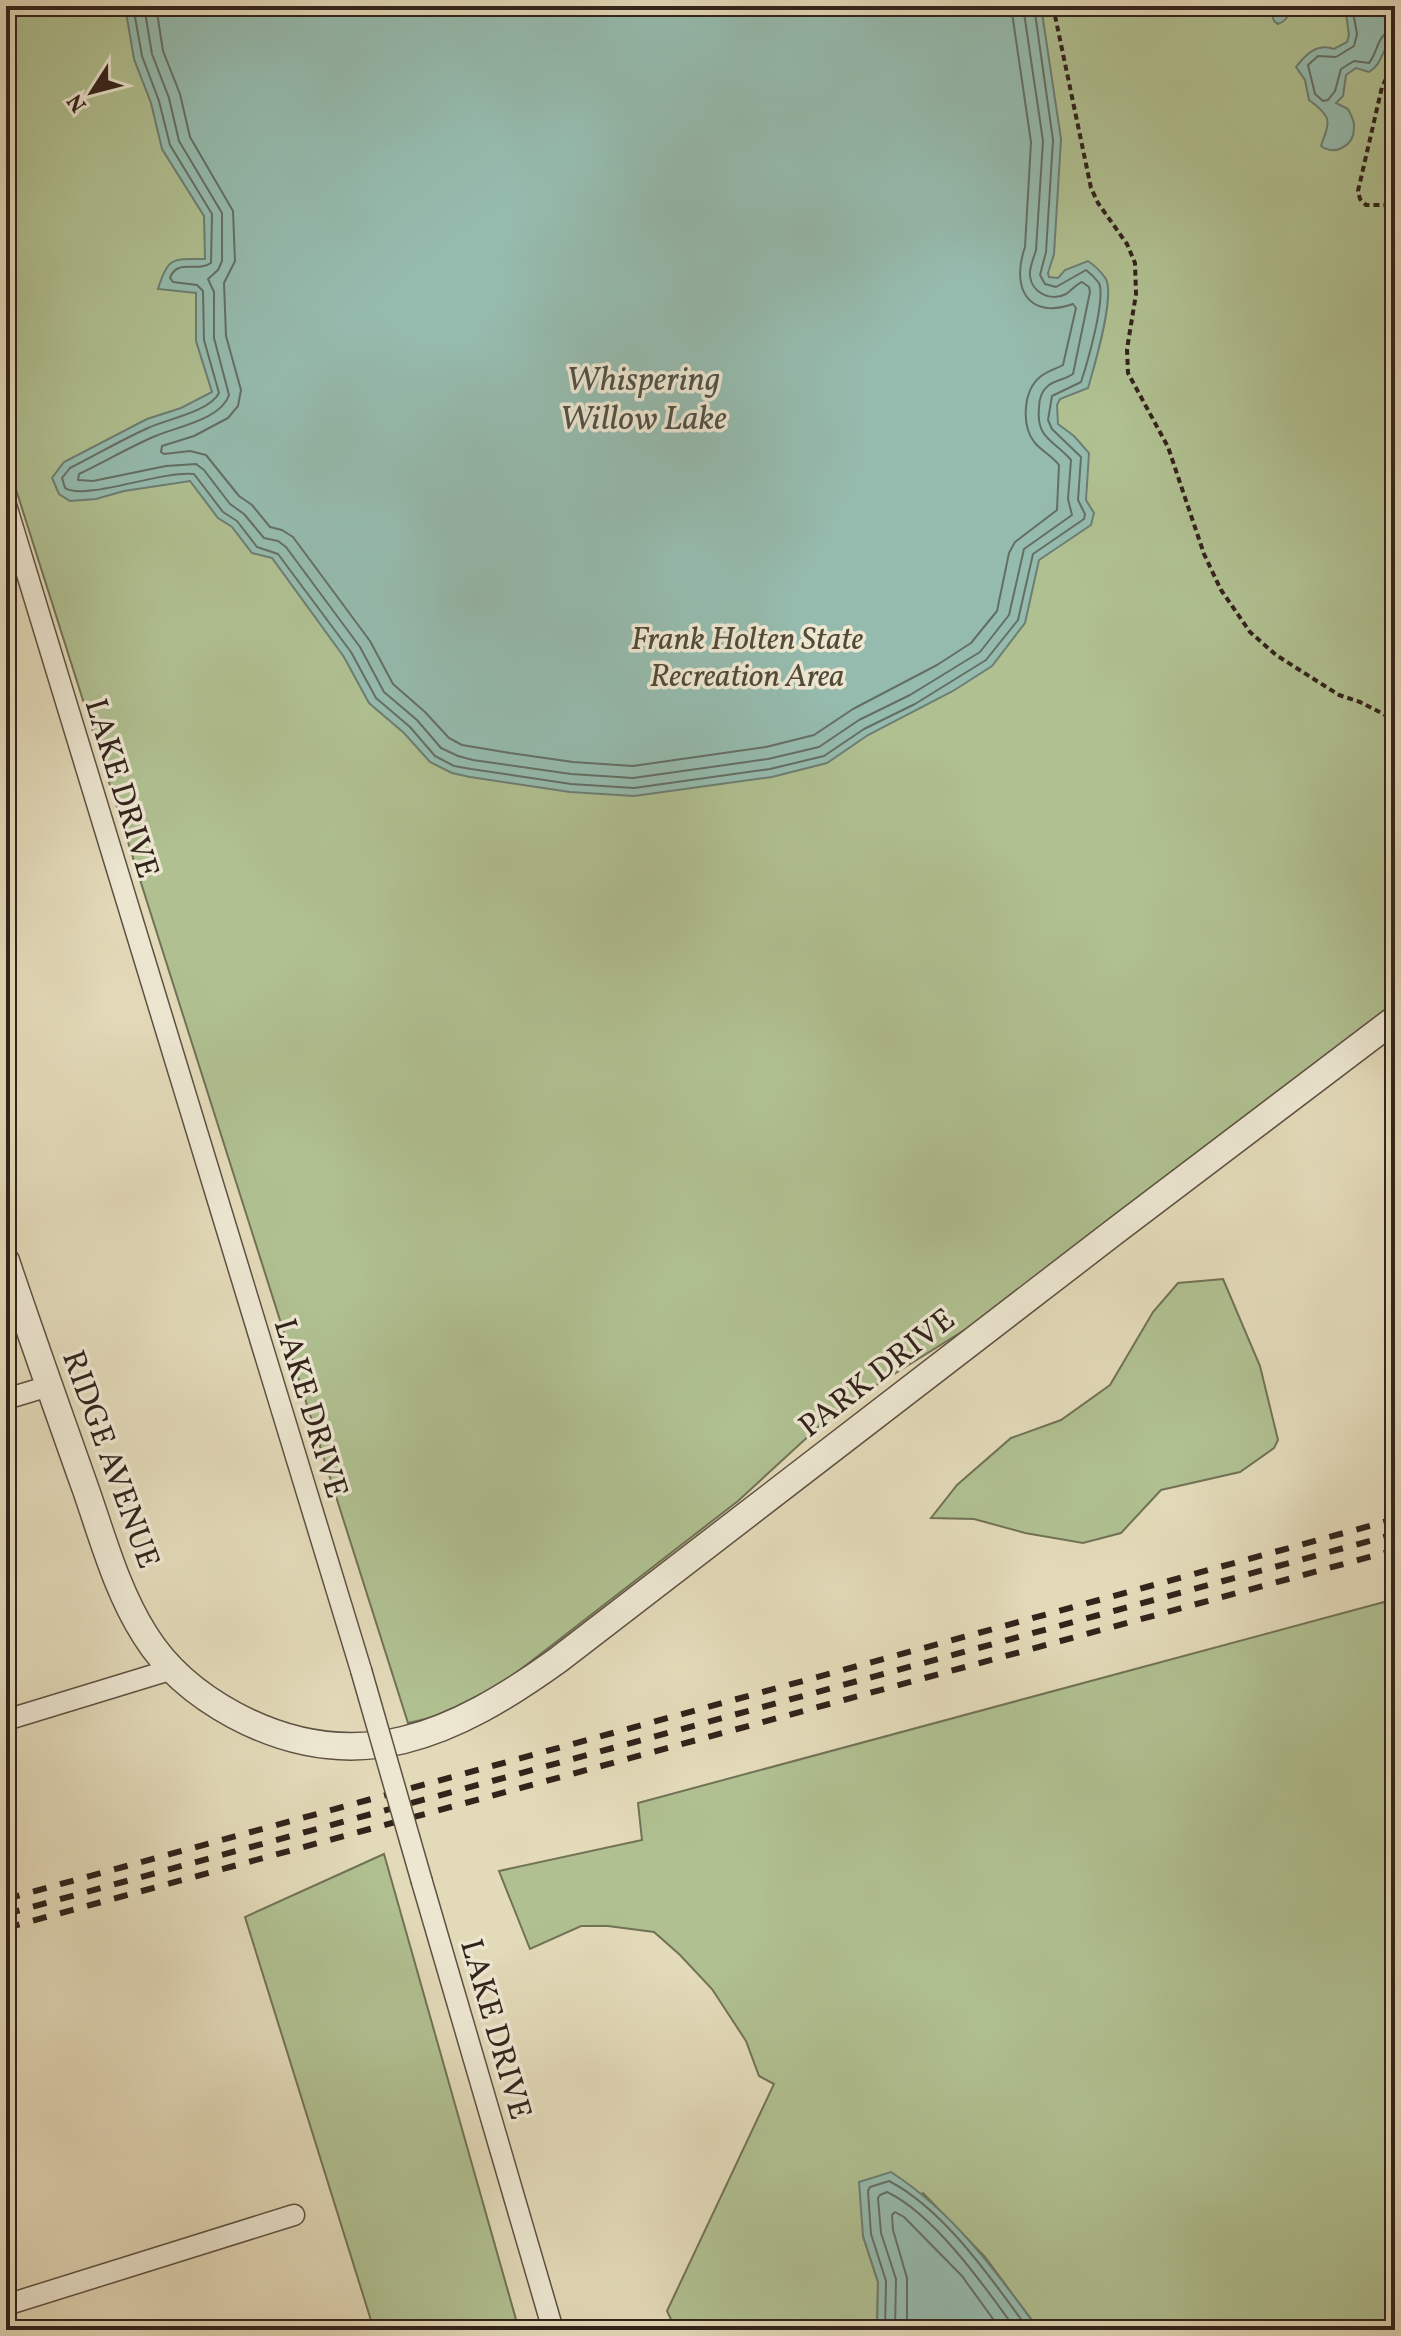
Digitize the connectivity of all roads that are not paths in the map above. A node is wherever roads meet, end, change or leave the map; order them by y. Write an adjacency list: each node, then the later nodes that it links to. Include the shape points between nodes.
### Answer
1 (6, 505): 10 (street, LAKE DRIVE, bridge, via 361,1670)
2 (1395, 1019): 6 (street, PARK DRIVE, via 490,1707 405,1740 322,1745 270,1731 217,1706)
3 (6, 1261): 4 (street, RIDGE AVENUE)
4 (49, 1386): 5 (street); 6 (street, RIDGE AVENUE, via 116,1575 145,1635)
5 (6, 1399)
6 (173, 1669): 7 (street)
7 (6, 1720)
8 (294, 2215): 9 (street)
9 (6, 2305)
10 (553, 2330)

